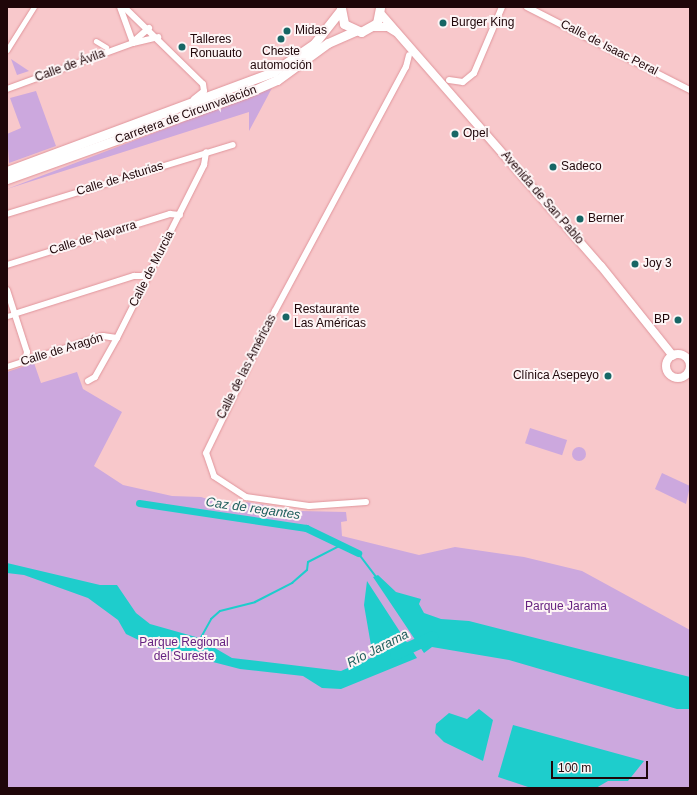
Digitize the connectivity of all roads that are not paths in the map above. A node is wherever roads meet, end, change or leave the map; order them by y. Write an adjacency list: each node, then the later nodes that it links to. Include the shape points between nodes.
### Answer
1 (34, 7): 16 (street)
2 (120, 7): 13 (street)
3 (124, 7): 9 (street)
4 (502, 7): 18 (street, via 474,73 463,82)
5 (527, 7): 20 (street, Calle de Isaac Peral)
6 (341, 9): 10 (main road, via 344,24); 21 (main road, Carretera de Circunvalación, via 314,44 273,72)
7 (380, 10): 8 (main road); 14 (street, Avenida de San Pablo)
8 (373, 27): 10 (main road, Carretera de Circunvalación); 14 (street, Avenida de San Pablo, via 388,27)
9 (149, 28): 11 (street); 13 (street, Calle de Ávila)
10 (355, 31): 25 (main road, Carretera de Circunvalación, via 328,43 277,80 245,94)
11 (158, 37): 13 (street, Calle de Ávila); 21 (street, via 203,84 204,91)
12 (96, 41): 15 (street)
13 (133, 42): 19 (street, Calle de Ávila)
14 (407, 42): 33 (street, Avenida de San Pablo, via 601,266)
15 (106, 47)
16 (7, 50)
17 (409, 55): 38 (street, Calle de las Américas, via 406,67 275,311 206,453 214,476 246,497 309,506)
18 (449, 80)
19 (7, 89)
20 (690, 90)
21 (190, 103): 24 (main road, Carretera de Circunvalación)
22 (233, 145): 23 (street, Calle de Asturias)
23 (206, 152): 26 (street, Calle de Asturias); 27 (street, Calle de Murcia, via 204,165)
24 (7, 171)
25 (7, 179)
26 (7, 214)
27 (180, 215): 28 (street, Calle de Navarra, via 170,214); 29 (street, Calle de Murcia)
28 (7, 265)
29 (148, 276): 31 (street, via 134,276); 32 (street, Calle de Murcia)
30 (7, 290): 31 (street)
31 (11, 315): 34 (street, via 27,352)
32 (117, 338): 34 (street, Calle de Aragón, via 103,336); 37 (street, Calle de Murcia, via 95,378)
33 (673, 356): 36 (street, via 679,354 686,359 690,367); 36 (street, via 667,362 670,374 677,378)
34 (25, 361): 35 (street, Calle de Aragón)
35 (7, 367)
36 (688, 376)
37 (88, 381)
38 (366, 502)

